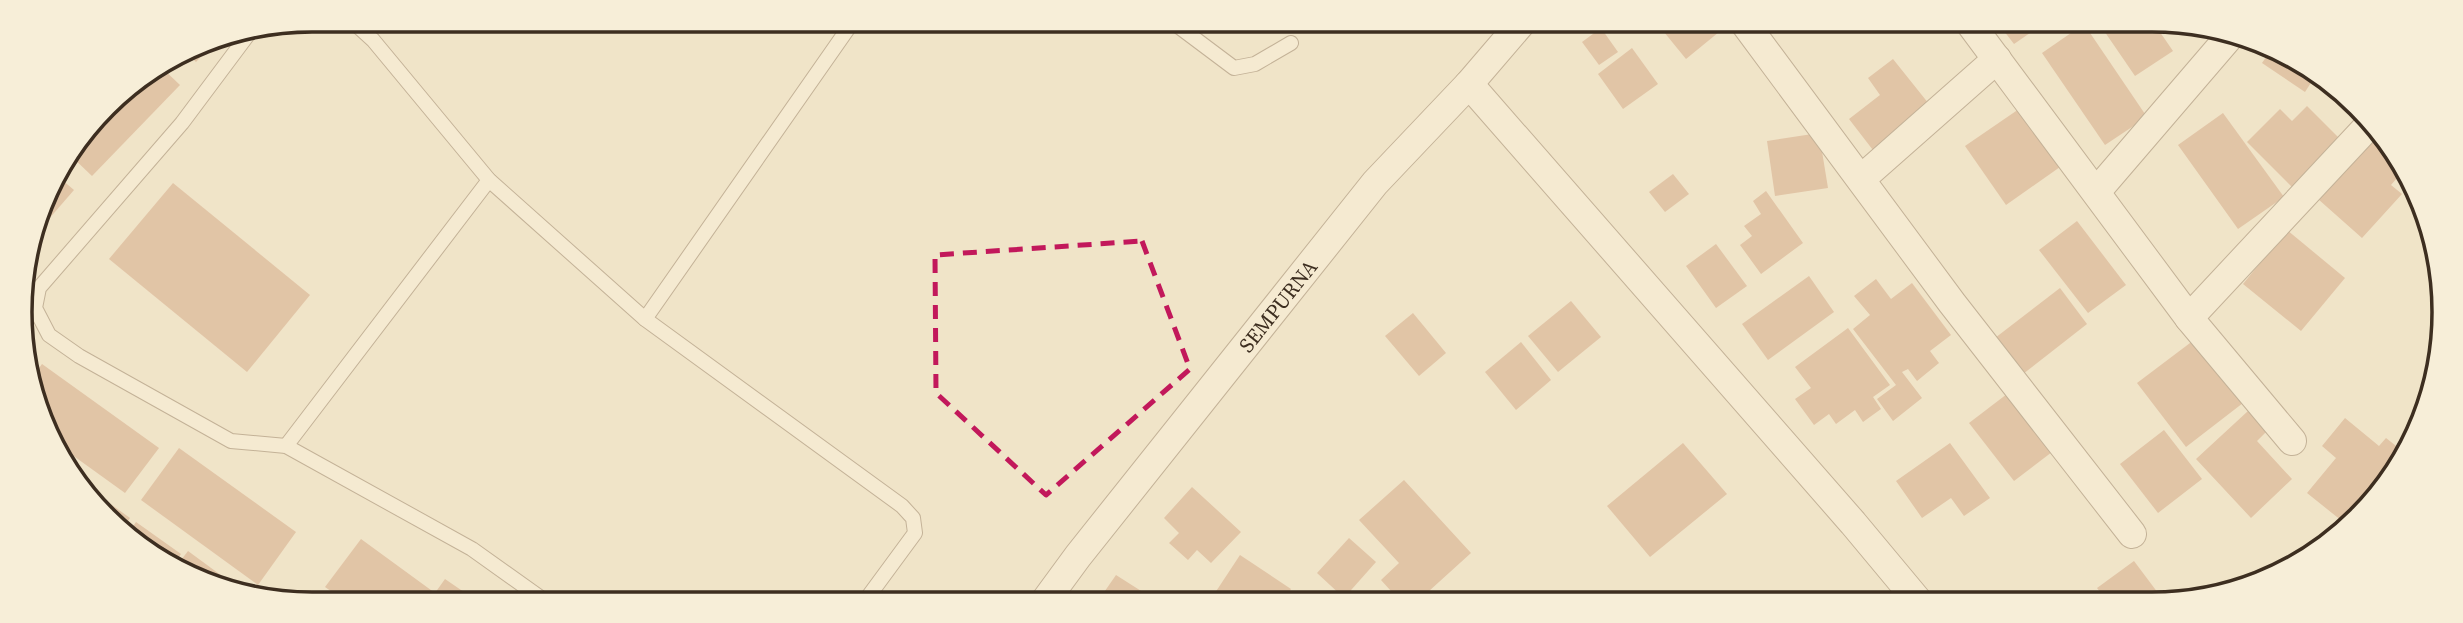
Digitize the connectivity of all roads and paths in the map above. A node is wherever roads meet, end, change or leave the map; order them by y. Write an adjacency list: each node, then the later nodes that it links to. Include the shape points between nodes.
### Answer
1 (364, 32): 14 (lane)
2 (846, 32): 17 (lane)
3 (1186, 32): 9 (lane, via 1234,68 1255,64)
4 (1513, 32): 11 (street, SEMPURNA)
5 (1750, 32): 13 (street)
6 (1977, 32): 10 (street)
7 (244, 40): 19 (lane, via 181,123 39,288 35,308 49,335 79,356 231,440)
8 (2225, 41): 15 (street)
9 (1291, 43)
10 (1997, 59): 13 (street); 15 (street)
11 (1469, 84): 23 (street, SEMPURNA, via 1375,183); 24 (street)
12 (2365, 130): 16 (street)
13 (1861, 179): 20 (street)
14 (489, 180): 17 (lane); 19 (lane)
15 (2097, 191): 16 (street)
16 (2189, 318): 18 (street)
17 (645, 319): 22 (lane, via 913,518 915,533)
18 (2292, 441)
19 (286, 446): 21 (lane, via 472,549)
20 (2132, 534)
21 (532, 592)
22 (872, 592)
23 (1052, 592)
24 (1910, 592)

